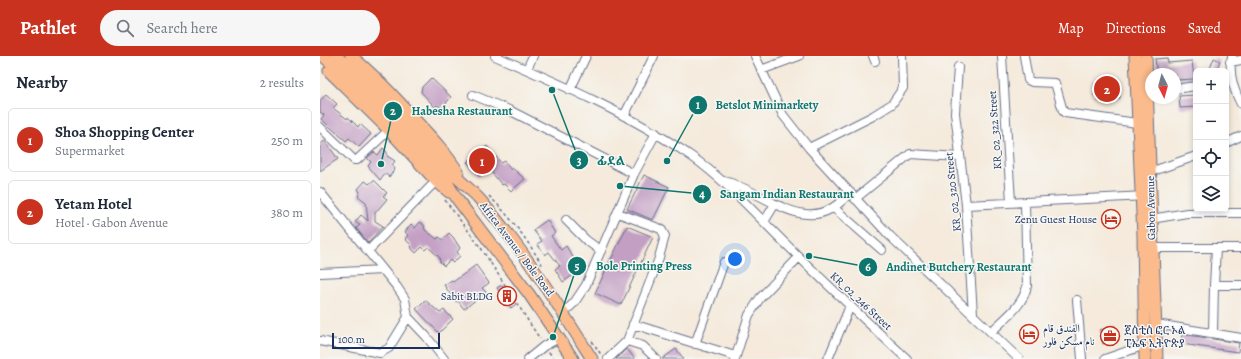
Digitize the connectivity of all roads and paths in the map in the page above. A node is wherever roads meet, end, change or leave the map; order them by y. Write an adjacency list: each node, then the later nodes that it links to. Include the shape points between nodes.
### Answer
1 (323, 56): 48 (main road, Africa Avenue / Bole Road, via 352,81 438,167)
2 (336, 56): 43 (main road, Africa Avenue / Bole Road, via 402,118)
3 (351, 56): 43 (main road, Africa Avenue / Bole Road, via 403,106 448,155)
4 (496, 56): 19 (street)
5 (533, 56): 19 (street)
6 (586, 56): 25 (street)
7 (654, 56): 29 (street)
8 (755, 56): 21 (street)
9 (799, 56): 21 (street)
10 (902, 56): 36 (street, via 903,88 892,104)
11 (1002, 56): 49 (street, KR_02_322 Street)
12 (1024, 56): 30 (street, via 1028,80 1056,83 1065,113)
13 (1135, 56): 30 (main road, Gabon Avenue)
14 (1146, 56): 20 (main road, Gabon Avenue)
15 (1231, 59): 16 (street); 22 (street)
16 (1241, 60)
17 (320, 63): 32 (main road, Africa Avenue / Bole Road)
18 (958, 67): 37 (street, KR_02_320 Street, via 955,113)
19 (527, 68): 25 (street)
20 (1147, 68)
21 (761, 70): 36 (street, via 783,116)
22 (1229, 81): 28 (street)
23 (1193, 86): 24 (street)
24 (1181, 88)
25 (570, 90): 29 (street)
26 (473, 95): 40 (street, via 509,110)
27 (1149, 104): 39 (main road, Gabon Avenue)
28 (1241, 104)
29 (624, 116): 33 (street, KR_02_246 Street)
30 (1137, 123): 47 (main road, Gabon Avenue)
31 (320, 127): 32 (street, via 357,160)
32 (390, 130): 42 (main road, Africa Avenue / Bole Road)
33 (656, 133): 40 (street); 41 (street, KR_02_246 Street)
34 (1241, 136): 35 (street)
35 (1229, 142)
36 (809, 148): 46 (street)
37 (960, 157): 46 (street, via 910,154); 52 (street, KR_02_320 Street)
38 (1193, 157): 39 (street)
39 (1150, 172): 47 (main road, Gabon Avenue)
40 (634, 174): 54 (street)
41 (722, 180): 51 (street, via 742,186); 58 (street, KR_02_246 Street)
42 (436, 181): 48 (main road, Africa Avenue / Bole Road); 63 (street)
43 (464, 182): 73 (main road, Africa Avenue / Bole Road, via 504,228)
44 (320, 192): 63 (street)
45 (441, 195): 86 (path, via 481,248)
46 (852, 195): 53 (street); 74 (street, via 890,236)
47 (1146, 196): 50 (street); 56 (main road, Gabon Avenue); 85 (main road, Gabon Avenue)
48 (457, 199): 80 (main road, Africa Avenue / Bole Road)
49 (1011, 202): 50 (street); 52 (street)
50 (1025, 203): 78 (street, via 1028,286 1026,294 1016,308)
51 (775, 204): 53 (street, via 811,215); 58 (street)
52 (966, 205): 74 (street, KR_02_320 Street)
53 (834, 208): 62 (street)
54 (618, 213): 64 (street); 76 (street, via 661,229 665,236)
55 (1241, 213): 56 (street, via 1187,213)
56 (1151, 218): 59 (main road, Gabon Avenue)
57 (566, 220): 64 (street, via 581,236)
58 (764, 222): 65 (street, KR_02_246 Street)
59 (1152, 248): 60 (street); 77 (main road, Gabon Avenue)
60 (1216, 248): 61 (street); 70 (street)
61 (1241, 248)
62 (882, 250)
63 (368, 251): 67 (street)
64 (601, 251): 73 (street, via 586,285 574,303)
65 (799, 257): 72 (street, KR_02_246 Street); 87 (street, via 760,298 749,315)
66 (724, 262): 84 (street)
67 (383, 270): 68 (street); 75 (street, via 405,299)
68 (320, 273)
69 (1241, 284): 70 (street)
70 (1214, 285): 79 (street)
71 (1077, 300): 98 (street)
72 (850, 306): 95 (street); 96 (street, KR_02_246 Street)
73 (563, 313): 92 (main road, Africa Avenue / Bole Road)
74 (973, 314): 78 (street)
75 (408, 317): 82 (street, via 389,348 380,353); 88 (street)
76 (634, 324): 83 (street); 84 (street)
77 (1156, 324): 79 (street); 101 (main road, Gabon Avenue)
78 (991, 332): 97 (street)
79 (1213, 332): 81 (street)
80 (559, 338): 86 (street); 91 (main road, Africa Avenue / Bole Road)
81 (1241, 338)
82 (320, 340)
83 (627, 341): 93 (street); 94 (street, via 643,346)
84 (695, 344): 87 (street)
85 (1145, 345): 99 (street); 100 (main road, Gabon Avenue)
86 (544, 346): 89 (street); 90 (path)
87 (735, 358)
88 (444, 359)
89 (528, 359)
90 (554, 359)
91 (573, 359)
92 (592, 359)
93 (608, 359)
94 (656, 359)
95 (828, 359)
96 (907, 359)
97 (1019, 359)
98 (1082, 359)
99 (1106, 359)
100 (1145, 359)
101 (1157, 359)

